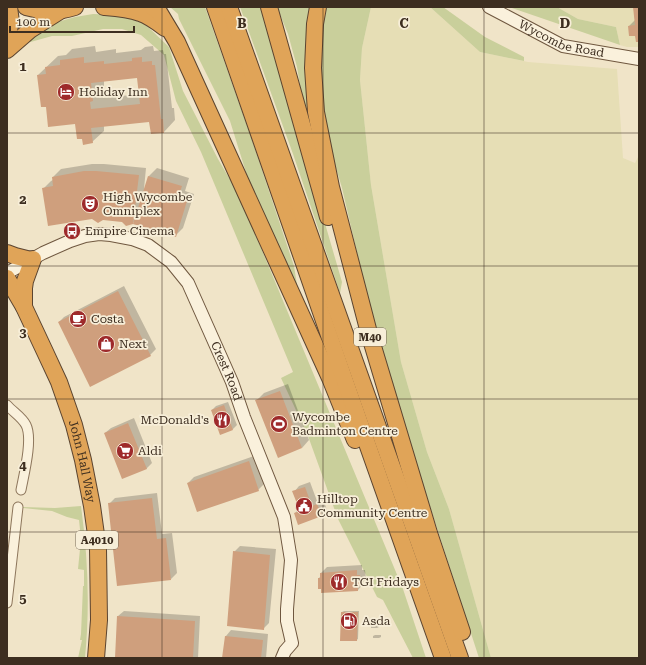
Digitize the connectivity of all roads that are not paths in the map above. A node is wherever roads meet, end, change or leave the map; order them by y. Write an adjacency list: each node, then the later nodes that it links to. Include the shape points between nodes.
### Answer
1 (8, 7): 12 (highway, via 11,22)
2 (26, 7): 10 (highway, via 42,11)
3 (104, 7): 11 (highway, via 140,13)
4 (153, 7): 11 (highway)
5 (215, 7): 23 (highway)
6 (229, 7): 25 (highway, M40)
7 (269, 7): 25 (highway, M40, via 362,336 432,564)
8 (318, 7): 30 (highway, M40, via 313,68 316,112 331,187 369,333 429,533)
9 (489, 7): 14 (street, Wycombe Road, via 563,46)
10 (68, 9): 13 (highway, via 30,30)
11 (173, 34): 23 (highway, via 330,378)
12 (7, 37)
13 (7, 50)
14 (639, 59)
15 (7, 253): 16 (highway)
16 (32, 260): 17 (street, Crest Road); 19 (highway, via 25,281); 27 (street, Crest Road, via 85,236 111,235 148,245 171,262 188,283 232,382 284,517 291,560 287,620 292,643)
17 (7, 273)
18 (7, 278): 19 (highway, John Hall Way / A4010)
19 (24, 307): 26 (highway, John Hall Way / A4010, via 59,382 74,425 87,478 98,549 99,620)
20 (7, 405): 21 (street, via 22,419 28,436)
21 (21, 490)
22 (18, 507): 24 (street)
23 (417, 584): 28 (highway)
24 (7, 603)
25 (446, 619): 29 (highway, M40)
26 (96, 658)
27 (282, 658)
28 (443, 658)
29 (460, 658)
30 (470, 658)

